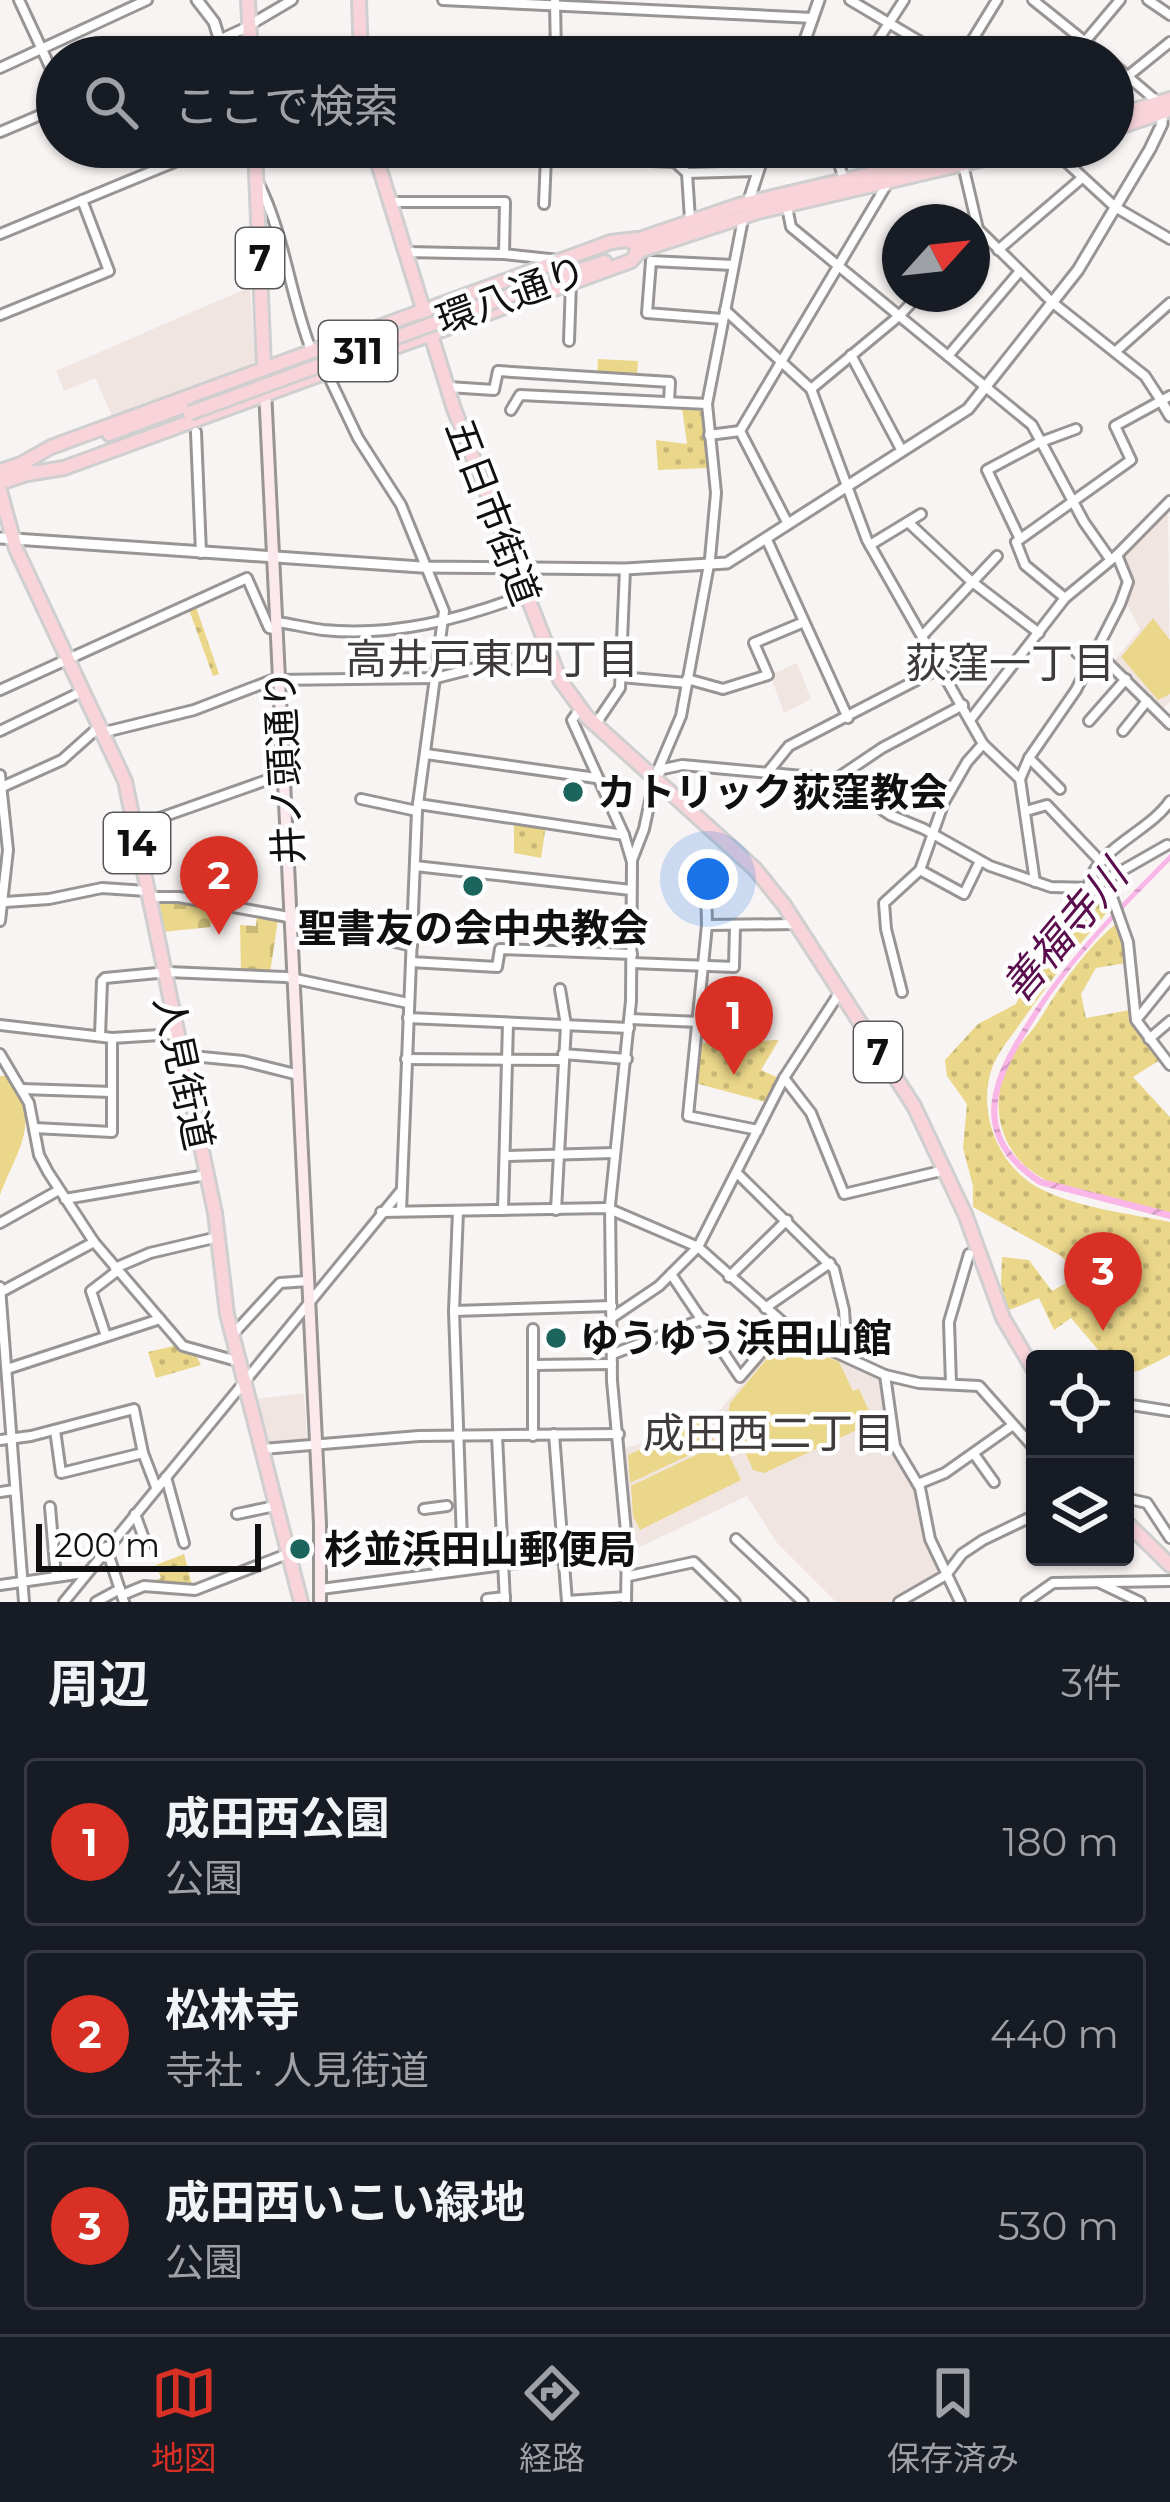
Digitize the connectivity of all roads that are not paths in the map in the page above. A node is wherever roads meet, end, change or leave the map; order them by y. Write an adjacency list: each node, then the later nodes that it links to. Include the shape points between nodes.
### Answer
1 (19, 0): 22 (street)
2 (147, 0): 23 (street)
3 (197, 0): 24 (street)
4 (248, 0): 21 (main road)
5 (292, 0): 21 (street)
6 (359, 0): 27 (main road)
7 (443, 0): 15 (street)
8 (819, 0): 19 (street)
9 (850, 0): 20 (street)
10 (904, 0): 20 (street)
11 (997, 0): 32 (street)
12 (1033, 0): 33 (street)
13 (1120, 0): 34 (street)
14 (1148, 0): 18 (street)
15 (555, 2): 16 (street); 28 (street)
16 (610, 3): 17 (street)
17 (657, 4): 19 (street)
18 (1170, 15)
19 (813, 18): 29 (street)
20 (889, 23): 30 (street); 31 (street)
21 (250, 25): 25 (street); 26 (main road)
22 (36, 36)
23 (70, 36)
24 (219, 36)
25 (228, 36)
26 (250, 36)
27 (360, 36)
28 (556, 36)
29 (807, 36)
30 (881, 36)
31 (911, 36)
32 (975, 36)
33 (1078, 36)
34 (1090, 36)
35 (1170, 42): 38 (street)
36 (36, 52): 37 (street)
37 (0, 68)
38 (1134, 72)
39 (1134, 80): 40 (street)
40 (1166, 107): 41 (main road); 43 (main road); 68 (street)
41 (1134, 113)
42 (36, 117): 44 (street)
43 (1134, 120)
44 (0, 132)
45 (160, 168): 63 (street)
46 (256, 168): 60 (main road, 井ノ頭通り / 7)
47 (379, 168): 64 (main road, 五日市街道 / 7)
48 (546, 168): 65 (street)
49 (681, 168): 58 (street)
50 (759, 168): 57 (street)
51 (840, 168): 61 (street)
52 (893, 168): 61 (main road, 環八通り / 311)
53 (896, 168): 62 (street)
54 (945, 168): 62 (main road, 環八通り / 311)
55 (963, 168): 66 (street)
56 (1072, 168): 59 (street)
57 (758, 171): 58 (street); 69 (street)
58 (687, 173): 70 (street)
59 (1082, 178): 68 (street); 75 (street)
60 (257, 180): 93 (street); 98 (main road, 井ノ頭通り / 7)
61 (844, 180): 69 (main road, 環八通り / 311)
62 (887, 182): 67 (main road, 環八通り / 311); 80 (street)
63 (82, 200): 71 (street); 88 (street, via 109,272)
64 (389, 202): 76 (main road, 五日市街道 / 7); 77 (street, via 505,202)
65 (544, 204)
66 (970, 204)
67 (787, 205): 69 (main road, 環八通り / 311); 80 (street, via 791,227)
68 (1115, 207): 72 (street); 84 (street)
69 (746, 209): 70 (main road, 環八通り / 311); 74 (main road, 環八通り / 311); 79 (street)
70 (690, 219): 74 (main road, 環八通り / 311)
71 (0, 234)
72 (1170, 238)
73 (990, 244): 75 (street)
74 (643, 250): 78 (main road, via 611,242); 79 (street); 82 (main road); 83 (main road, 環八通り / 311); 89 (street, via 647,313)
75 (998, 250): 81 (street)
76 (405, 252): 77 (street); 86 (main road, 五日市街道 / 7)
77 (504, 254): 78 (street)
78 (559, 260): 86 (main road)
79 (733, 265): 89 (street)
80 (838, 266): 90 (street); 97 (street)
81 (1020, 271): 84 (street); 96 (street)
82 (571, 282): 91 (main road); 92 (street)
83 (524, 286): 115 (main road, 環八通り / 311, bridge); 115 (main road, 環八通り / 311, bridge)
84 (1053, 303): 94 (street); 101 (street)
85 (1170, 303): 94 (street)
86 (422, 309): 91 (main road, 五日市街道 / 7); 93 (main road)
87 (903, 312): 90 (street)
88 (0, 314)
89 (723, 314): 97 (street); 106 (street)
90 (899, 316): 95 (street); 96 (street)
91 (429, 334): 99 (main road); 100 (main road, 五日市街道 / 7)
92 (569, 341)
93 (312, 352): 98 (main road)
94 (1115, 352): 104 (street)
95 (851, 356): 102 (street); 114 (street)
96 (948, 356): 101 (street)
97 (782, 363): 102 (street); 110 (street)
98 (264, 368): 103 (main road, 井ノ頭通り); 115 (main road, via 51,447)
99 (327, 373): 103 (main road); 133 (street)
100 (447, 387): 105 (street, via 494,389 498,371 670,382); 134 (main road, 五日市街道 / 7)
101 (986, 388): 113 (street); 114 (street)
102 (811, 389): 118 (street)
103 (266, 394): 115 (main road, via 64,468); 130 (main road, 井ノ頭通り)
104 (1165, 398): 108 (street); 119 (street, via 1115,426 1131,460)
105 (669, 402): 106 (street); 107 (street, via 520,395)
106 (707, 404): 112 (street)
107 (511, 410)
108 (1170, 416)
109 (1076, 429): 113 (street)
110 (740, 431): 112 (street); 123 (street)
111 (196, 432): 128 (street)
112 (710, 435): 132 (street, via 716,514)
113 (1041, 442): 119 (street); 125 (street, via 987,470)
114 (903, 453): 118 (street)
115 (25, 469): 116 (main road, 環八通り / 311); 117 (main road, 環八通り / 311)
116 (0, 471)
117 (0, 488): 124 (main road, 人見街道 / 14)
118 (846, 489): 123 (street); 127 (street)
119 (1072, 499): 125 (street); 131 (street)
120 (1170, 501): 131 (street)
121 (921, 514): 122 (street)
122 (909, 523): 127 (street); 136 (street)
123 (789, 526): 126 (street)
124 (6, 538): 128 (street); 147 (main road, 人見街道 / 14)
125 (1019, 538): 138 (street, via 1025,565)
126 (767, 540): 132 (street); 140 (street)
127 (870, 545): 143 (street)
128 (201, 553): 130 (street)
129 (997, 556): 136 (street)
130 (274, 557): 133 (street); 141 (main road, 井ノ頭通り)
131 (1113, 557): 138 (street); 145 (street, via 1128,582)
132 (708, 567): 135 (street); 154 (street)
133 (428, 568): 134 (street); 139 (street)
134 (514, 568): 135 (street); 137 (main road, 五日市街道 / 7)
135 (625, 569): 150 (street)
136 (971, 581): 142 (street); 143 (street)
137 (525, 595): 139 (street); 144 (main road, 五日市街道 / 7)
138 (1065, 598): 142 (street)
139 (444, 622): 141 (street, via 386,631); 151 (street)
140 (805, 622): 154 (street, via 754,643 768,675 723,689); 160 (street)
141 (277, 627): 147 (street, via 269,628 247,578); 153 (main road, 井ノ頭通り)
142 (1039, 633): 161 (street)
143 (923, 635): 149 (street)
144 (546, 650): 151 (street); 159 (main road, 五日市街道 / 7)
145 (1096, 651): 148 (street); 152 (street)
146 (1077, 653): 148 (street)
147 (70, 660): 155 (street); 156 (main road, 人見街道 / 14)
148 (1090, 662): 170 (street)
149 (942, 667): 158 (street); 160 (street)
150 (621, 677): 154 (street); 163 (street)
151 (436, 678): 153 (street); 169 (street)
152 (1126, 679): 157 (street); 162 (street)
153 (280, 680): 165 (street); 172 (main road, 井ノ頭通り)
154 (687, 681): 174 (street)
155 (0, 690)
156 (85, 690): 165 (main road, 人見街道 / 14); 166 (street)
157 (1147, 701): 164 (street); 167 (street)
158 (963, 704): 161 (street); 176 (street)
159 (580, 709): 163 (main road, 五日市街道 / 7); 175 (street, via 572,720)
160 (848, 718): 171 (street, via 789,746)
161 (970, 720): 168 (street)
162 (1089, 721)
163 (595, 724): 174 (main road, 五日市街道 / 7)
164 (1170, 724)
165 (103, 729): 178 (street, via 62,760); 184 (main road, 人見街道 / 14, via 123,772)
166 (0, 731)
167 (1123, 731)
168 (983, 744): 177 (street); 186 (street, via 944,802)
169 (427, 754): 175 (street); 182 (street)
170 (1029, 758): 177 (street); 179 (street)
171 (768, 772): 174 (street, via 682,765); 176 (street)
172 (284, 774): 184 (street); 200 (main road, 井ノ頭通り)
173 (0, 775): 178 (street)
174 (655, 777): 189 (street); 202 (main road, 五日市街道 / 7, via 755,868)
175 (596, 778): 185 (street)
176 (836, 779): 186 (street)
177 (1020, 779): 183 (street)
178 (2, 787): 198 (street)
179 (1060, 789)
180 (361, 799): 182 (street)
181 (1170, 801): 190 (street)
182 (417, 807): 185 (street); 191 (street)
183 (1026, 811): 190 (street, via 1047,805); 193 (street)
184 (134, 827): 197 (main road, 人見街道 / 14)
185 (624, 835): 189 (street)
186 (935, 835): 188 (street); 192 (street)
187 (1167, 845): 195 (street)
188 (980, 861): 192 (street, via 964,894); 193 (street)
189 (632, 862): 196 (street)
190 (1101, 862): 195 (street)
191 (415, 866): 196 (street); 205 (street)
192 (920, 870): 214 (street, via 884,903)
193 (1035, 882): 195 (street)
194 (706, 884): 203 (street)
195 (1091, 888): 199 (street); 217 (street, via 1111,894 1122,918)
196 (631, 890): 206 (street)
197 (148, 894): 198 (street, via 103,888); 200 (street); 209 (main road, 人見街道 / 14)
198 (4, 902): 201 (street)
199 (1081, 905)
200 (290, 918): 205 (street); 211 (main road, 井ノ頭通り)
201 (0, 921)
202 (796, 924): 204 (street); 213 (main road, 五日市街道 / 7)
203 (707, 925): 204 (street); 208 (street)
204 (735, 926): 208 (street, via 734,967)
205 (412, 946): 207 (street)
206 (632, 958): 207 (street, via 500,949 497,967); 208 (street); 221 (street)
207 (411, 962): 215 (street)
208 (704, 965): 219 (street)
209 (164, 972): 211 (street); 224 (main road, 人見街道 / 14); 225 (street, via 102,981)
210 (1170, 978): 217 (street)
211 (294, 979): 215 (street); 235 (main road, 井ノ頭通り)
212 (560, 989): 223 (street)
213 (840, 992): 236 (street); 244 (main road, 五日市街道 / 7)
214 (902, 992)
215 (408, 1003): 216 (street)
216 (408, 1018): 220 (street); 231 (street)
217 (1136, 1020): 227 (street)
218 (1170, 1021): 227 (street)
219 (699, 1022): 221 (street); 240 (street, via 688,1116)
220 (508, 1023): 223 (street); 232 (street)
221 (629, 1024): 223 (street); 233 (street)
222 (0, 1025): 225 (street)
223 (566, 1025): 230 (street)
224 (176, 1034): 226 (street); 229 (main road, 人見街道 / 14)
225 (100, 1036): 226 (street)
226 (112, 1038): 238 (street)
227 (1149, 1039): 234 (street)
228 (0, 1054): 237 (street)
229 (180, 1055): 235 (street); 246 (main road, 人見街道 / 14)
230 (563, 1057): 232 (street); 233 (street); 242 (street)
231 (406, 1059): 232 (street); 247 (street)
232 (507, 1059): 243 (street)
233 (627, 1059): 241 (street)
234 (1170, 1065)
235 (298, 1076): 265 (main road, 井ノ頭通り)
236 (784, 1078): 240 (street); 244 (street, via 811,1112 844,1194)
237 (22, 1089): 238 (street); 239 (street)
238 (112, 1092): 239 (street, via 112,1132)
239 (34, 1128): 248 (street)
240 (759, 1130): 245 (street)
241 (614, 1153): 242 (street); 249 (street)
242 (559, 1154): 243 (street); 252 (street)
243 (505, 1156): 251 (street)
244 (945, 1170): 278 (main road, 五日市街道 / 7)
245 (738, 1174): 255 (street); 259 (street)
246 (206, 1175): 248 (street); 257 (main road, 人見街道 / 14)
247 (401, 1190): 250 (street); 254 (street)
248 (62, 1195): 256 (street); 258 (street)
249 (610, 1209): 252 (street); 259 (street); 270 (street)
250 (400, 1210): 253 (street); 254 (street)
251 (503, 1210): 252 (street); 253 (street)
252 (556, 1210)
253 (458, 1211): 269 (street)
254 (380, 1212): 267 (street)
255 (787, 1220): 261 (street); 264 (street)
256 (0, 1223)
257 (218, 1237): 262 (street, via 130,1259); 280 (main road, 人見街道 / 14)
258 (94, 1242): 262 (street); 266 (street)
259 (698, 1246): 263 (street); 264 (street)
260 (969, 1254): 285 (street, via 949,1322)
261 (830, 1263): 268 (street); 277 (street)
262 (116, 1270): 271 (street); 276 (street, via 91,1291)
263 (671, 1274): 270 (street); 272 (street)
264 (729, 1277): 268 (street)
265 (308, 1281): 267 (main road, 井ノ頭通り); 275 (street, via 280,1283)
266 (1, 1290): 282 (street)
267 (309, 1299): 284 (street); 297 (main road, 井ノ頭通り)
268 (765, 1308): 273 (street)
269 (454, 1311): 270 (street); 292 (street)
270 (612, 1312): 279 (street)
271 (160, 1318): 276 (street); 280 (street, via 183,1346)
272 (704, 1319): 273 (street, via 740,1377); 279 (street)
273 (784, 1326): 277 (street)
274 (533, 1329): 281 (street)
275 (236, 1331)
276 (106, 1336): 282 (street)
277 (847, 1356): 283 (street)
278 (1026, 1357)
279 (613, 1359): 281 (street); 291 (street)
280 (238, 1361): 284 (main road, 人見街道 / 14)
281 (533, 1365): 294 (street)
282 (7, 1369): 296 (street)
283 (885, 1375): 285 (street); 303 (street, via 895,1446)
284 (245, 1384): 298 (main road, 人見街道 / 14); 301 (street)
285 (951, 1384): 288 (street, via 979,1386)
286 (1134, 1405): 287 (street)
287 (1170, 1411)
288 (1013, 1425): 295 (street); 300 (street)
289 (55, 1430): 296 (street); 299 (street, via 134,1409); 299 (street, via 61,1474)
290 (554, 1434): 291 (street); 294 (street); 326 (street)
291 (620, 1434): 324 (street)
292 (458, 1436): 293 (street); 297 (street); 318 (street)
293 (497, 1436): 294 (street); 327 (street)
294 (532, 1436)
295 (1026, 1439)
296 (5, 1440): 305 (street)
297 (316, 1444): 298 (street); 338 (main road, 井ノ頭通り)
298 (263, 1449): 308 (main road, 人見街道 / 14)
299 (143, 1453): 304 (street)
300 (974, 1454): 302 (street); 303 (street)
301 (166, 1475): 304 (street); 319 (street)
302 (994, 1481)
303 (918, 1484): 330 (street)
304 (156, 1487): 312 (street)
305 (14, 1490): 306 (street); 334 (street)
306 (0, 1492)
307 (1134, 1500): 316 (street, via 1147,1503)
308 (275, 1506): 313 (street); 325 (main road, 人見街道 / 14)
309 (447, 1506): 311 (street)
310 (50, 1507): 332 (street)
311 (424, 1509)
312 (134, 1513): 320 (street); 322 (street)
313 (237, 1514)
314 (1026, 1519): 330 (street, via 962,1554)
315 (1134, 1530): 328 (main road)
316 (1170, 1538)
317 (736, 1539): 348 (street)
318 (462, 1541)
319 (184, 1543)
320 (146, 1544)
321 (445, 1545): 323 (street)
322 (106, 1547): 329 (street); 337 (street)
323 (427, 1547)
324 (627, 1549): 326 (street); 331 (street)
325 (287, 1554): 337 (street, via 195,1590 144,1586); 346 (main road, 人見街道 / 14)
326 (563, 1558): 327 (street); 347 (street)
327 (502, 1564): 338 (street); 341 (street)
328 (1170, 1564)
329 (86, 1572): 332 (street); 344 (street)
330 (946, 1575): 349 (street); 350 (street)
331 (628, 1576): 340 (street); 342 (street, via 694,1562)
332 (56, 1577): 334 (street)
333 (1170, 1581): 335 (street)
334 (22, 1582): 336 (street); 343 (street)
335 (1099, 1582): 351 (street, via 1053,1583); 352 (street)
336 (0, 1586)
337 (122, 1595): 345 (street)
338 (321, 1596)
339 (487, 1599): 341 (street)
340 (626, 1599): 347 (street)
341 (505, 1600)
342 (732, 1601)
343 (24, 1602)
344 (64, 1602)
345 (96, 1602)
346 (301, 1602)
347 (567, 1602)
348 (803, 1602)
349 (899, 1602)
350 (960, 1602)
351 (1026, 1602)
352 (1140, 1602)

